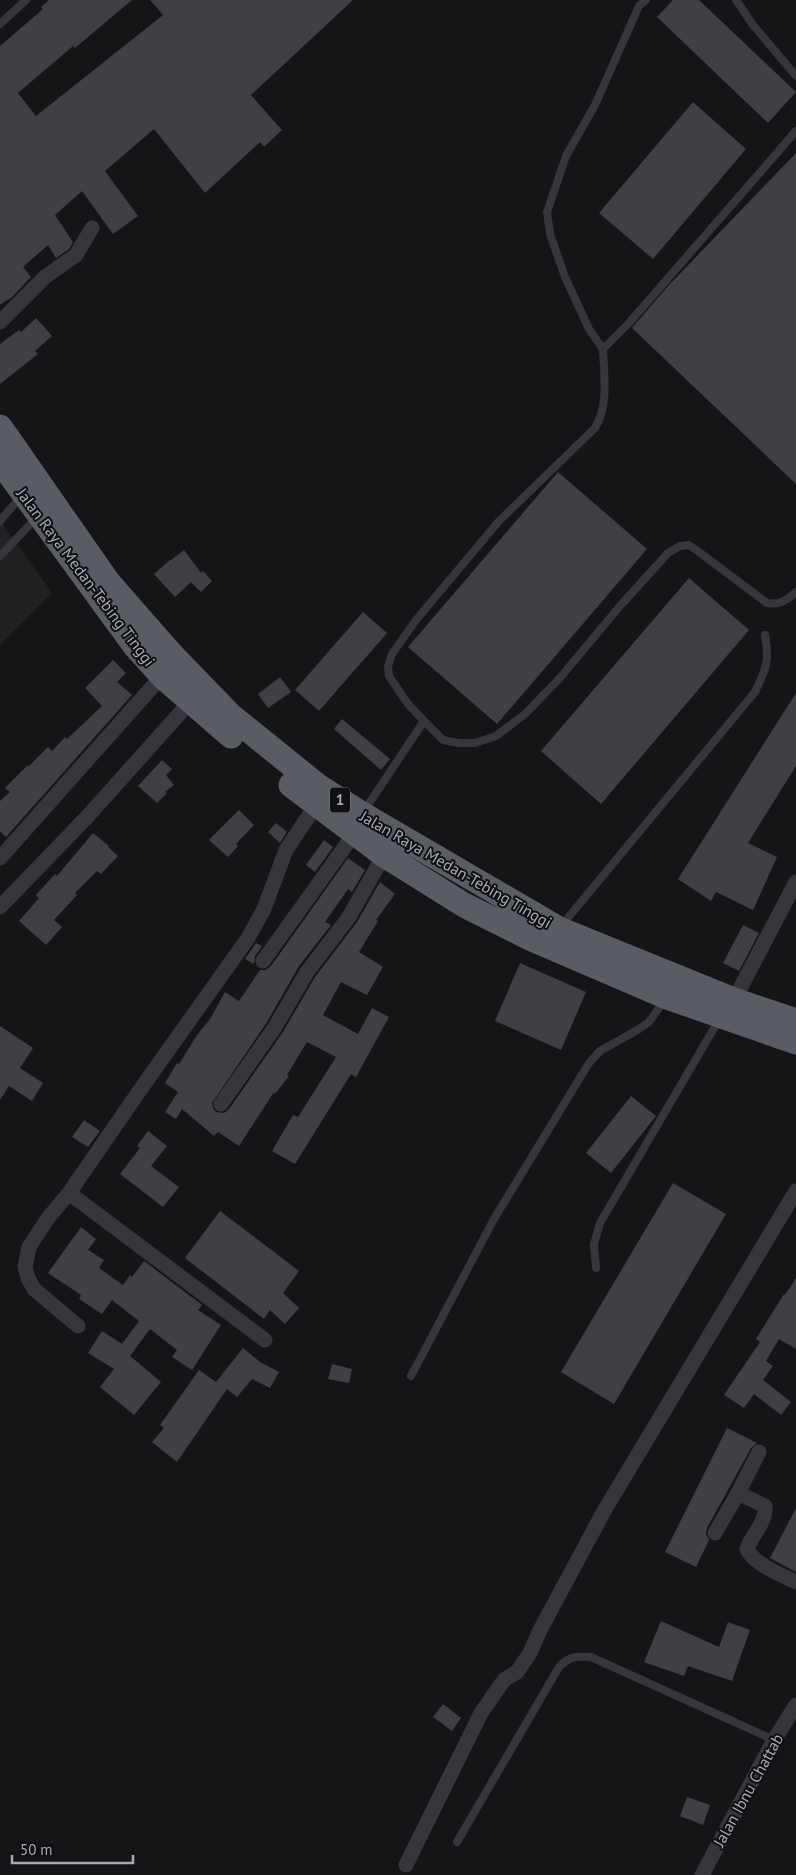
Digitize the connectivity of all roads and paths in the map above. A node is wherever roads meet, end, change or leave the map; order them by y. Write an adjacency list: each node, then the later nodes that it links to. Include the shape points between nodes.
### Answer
1 (26, 0): 4 (lane)
2 (646, 0): 9 (lane, via 639,6 595,105 566,156 547,212 550,234 565,277 589,329)
3 (736, 0): 5 (lane)
4 (0, 24)
5 (796, 76)
6 (796, 131): 9 (lane)
7 (92, 228): 8 (street, via 76,255 45,277)
8 (0, 322)
9 (603, 349): 20 (lane, via 605,402 595,428 499,521 416,620 392,654 389,676)
10 (0, 427): 22 (highway, Jalan Raya Medan-Tebing Tinggi / 1, via 108,582 171,654 230,715 318,786)
11 (0, 461): 12 (highway, Jalan Raya Medan-Tebing Tinggi / 1)
12 (23, 494): 13 (highway, Jalan Raya Medan-Tebing Tinggi / 1); 14 (lane)
13 (38, 515): 15 (lane); 18 (highway, Jalan Raya Medan-Tebing Tinggi / 1, via 129,639)
14 (0, 521)
15 (0, 556)
16 (796, 592): 20 (lane, via 784,602 767,603 689,545 680,546 668,553 525,714 496,736 475,743 443,740)
17 (765, 636): 27 (lane, via 769,652 766,670 755,692)
18 (162, 676): 19 (highway, Jalan Raya Medan-Tebing Tinggi / 1); 24 (street)
19 (190, 702): 21 (highway, Jalan Raya Medan-Tebing Tinggi / 1); 26 (street, via 87,818)
20 (424, 721): 22 (lane)
21 (316, 805): 22 (highway, Jalan Raya Medan-Tebing Tinggi / 1); 35 (street, via 286,850 264,908 248,938)
22 (358, 824): 23 (highway, Jalan Raya Medan-Tebing Tinggi / 1); 27 (highway, Jalan Raya Medan-Tebing Tinggi / 1); 28 (street)
23 (384, 856): 29 (highway, Jalan Raya Medan-Tebing Tinggi / 1, via 472,909); 33 (street, via 349,917 307,972 275,1027)
24 (0, 858)
25 (796, 882): 30 (street)
26 (0, 906)
27 (559, 929): 30 (highway, Jalan Raya Medan-Tebing Tinggi / 1)
28 (263, 961)
29 (667, 997): 30 (highway, Jalan Raya Medan-Tebing Tinggi / 1); 39 (lane, via 649,1022 600,1051 590,1063 494,1219)
30 (727, 1008): 31 (highway, Jalan Raya Medan-Tebing Tinggi / 1); 32 (highway, Jalan Raya Medan-Tebing Tinggi / 1); 36 (lane, via 600,1223 594,1244)
31 (796, 1021)
32 (796, 1042)
33 (221, 1104)
34 (796, 1191): 47 (street, via 604,1511 530,1653 517,1672 504,1680 481,1714)
35 (69, 1193): 37 (street, via 29,1247 26,1267 34,1289); 38 (street)
36 (596, 1268)
37 (78, 1326)
38 (265, 1340)
39 (411, 1376)
40 (759, 1452): 41 (street)
41 (738, 1493): 42 (street); 43 (street, via 765,1506 765,1518 750,1540 750,1554 772,1571)
42 (715, 1533)
43 (796, 1582)
44 (796, 1705): 45 (street, Jalan Ibnu Chattab)
45 (774, 1740): 46 (lane, via 591,1657 573,1657 559,1667); 48 (street, Jalan Ibnu Chattab)
46 (457, 1842)
47 (406, 1865)
48 (702, 1875)

